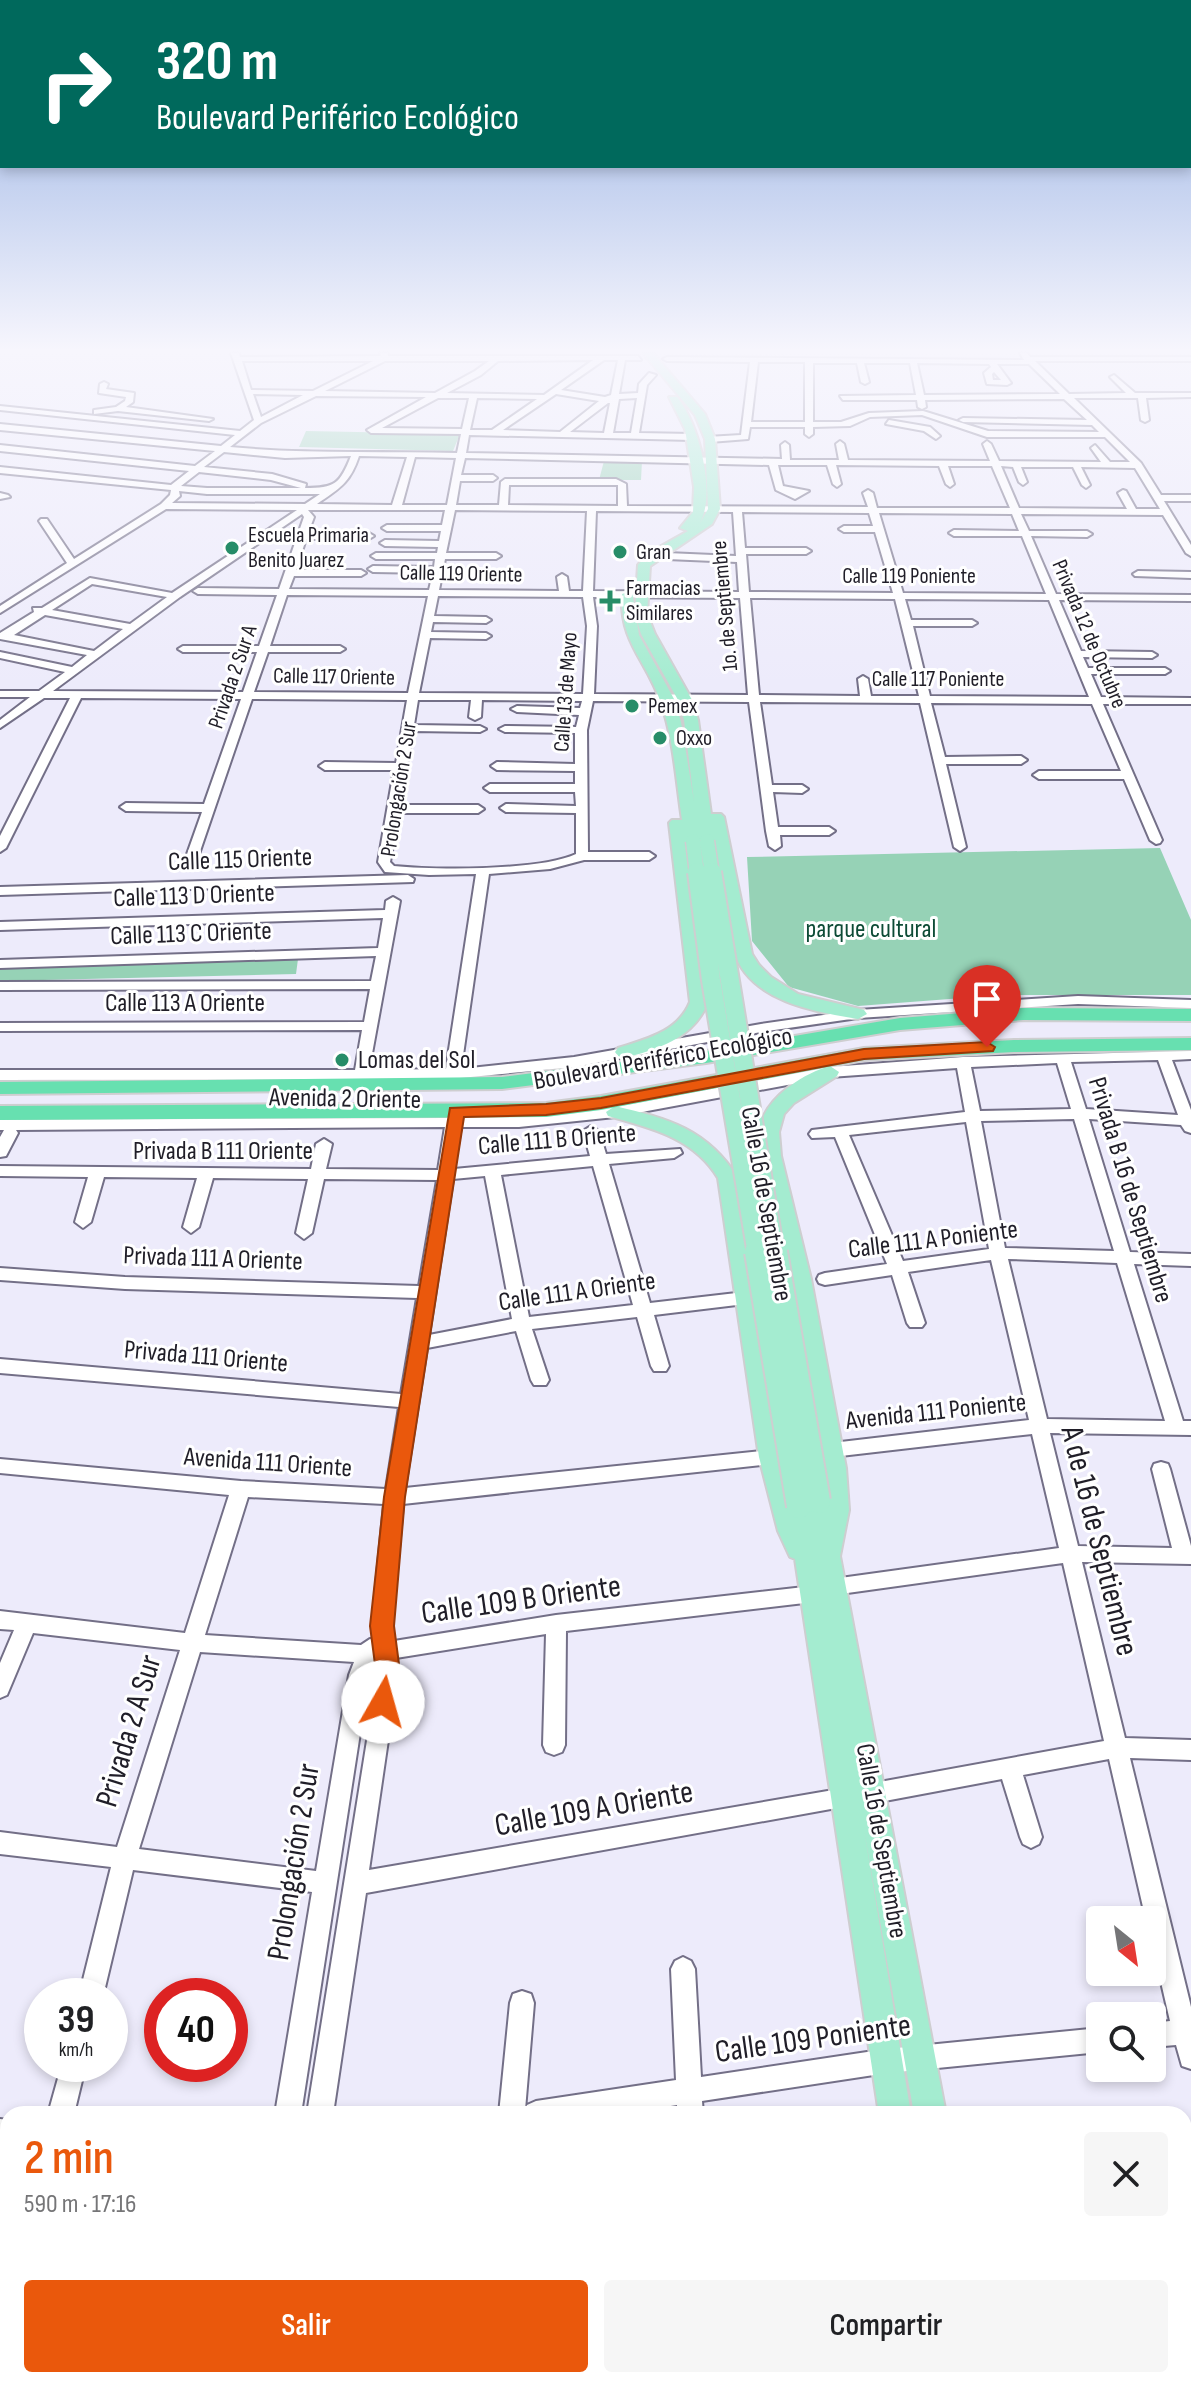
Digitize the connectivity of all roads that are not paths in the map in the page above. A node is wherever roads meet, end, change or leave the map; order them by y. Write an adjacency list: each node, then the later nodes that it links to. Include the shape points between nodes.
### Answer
1 (160, 464): 24 (street)
2 (201, 464): 24 (street)
3 (351, 464): 37 (street, via 344,481)
4 (409, 464): 44 (street)
5 (460, 464): 26 (street, Prolongación 2 Sur)
6 (478, 464): 27 (street)
7 (597, 464): 25 (street)
8 (695, 464): 45 (main road)
9 (710, 464): 51 (main road)
10 (774, 464): 35 (street)
11 (831, 464): 32 (street)
12 (856, 464): 13 (street)
13 (938, 464)
14 (943, 464): 33 (street)
15 (963, 464): 19 (street)
16 (1008, 464): 19 (street)
17 (1016, 464): 31 (street)
18 (1072, 464): 20 (street)
19 (995, 465): 56 (street, Privada 12 de Octubre)
20 (1076, 465): 21 (street); 34 (street)
21 (1108, 465): 22 (street)
22 (1138, 465): 41 (street)
23 (0, 467): 36 (street)
24 (196, 468): 29 (street); 36 (street)
25 (593, 477)
26 (458, 478): 27 (street); 46 (street, Prolongación 2 Sur)
27 (477, 478): 28 (street)
28 (493, 478)
29 (287, 482): 36 (street); 37 (street)
30 (561, 482): 47 (street, via 505,482); 48 (street); 50 (street, via 620,483)
31 (1023, 482)
32 (837, 484)
33 (950, 484)
34 (1086, 485)
35 (779, 488)
36 (174, 489): 43 (street, via 175,496)
37 (324, 491): 52 (street)
38 (868, 493): 54 (street)
39 (1123, 493): 57 (street)
40 (923, 498): 55 (street)
41 (1158, 498): 42 (street); 58 (street)
42 (1191, 498)
43 (164, 506): 52 (street); 78 (street)
44 (396, 508): 46 (street); 52 (street)
45 (700, 508): 50 (street); 51 (street); 95 (main road, Calle 16 de Septiembre, via 697,520 631,564)
46 (451, 509): 47 (street); 61 (street, Prolongación 2 Sur)
47 (503, 509): 48 (street)
48 (562, 509): 49 (street)
49 (592, 509): 50 (street); 94 (street, Calle 13 de Mayo)
50 (623, 509)
51 (714, 509): 53 (street); 95 (main road, Calle 16 de Septiembre, via 698,530 651,557)
52 (306, 510): 67 (street, Privada 2 Sur A, via 309,517); 104 (street)
53 (737, 510): 54 (street, via 761,505); 73 (street, 1o. de Septiembre)
54 (872, 511): 55 (street); 63 (street)
55 (928, 511): 56 (street)
56 (1015, 511): 57 (street, via 1066,507); 65 (street, Privada 12 de Octubre)
57 (1133, 512): 58 (street)
58 (1167, 512): 72 (street)
59 (44, 521): 78 (street)
60 (387, 528): 61 (street)
61 (447, 528): 70 (street, Prolongación 2 Sur)
62 (844, 529): 63 (street)
63 (878, 529): 93 (street)
64 (954, 533): 65 (street)
65 (1025, 534): 66 (street); 96 (street, Privada 12 de Octubre)
66 (1087, 534)
67 (302, 536): 68 (street); 81 (street, Privada 2 Sur A)
68 (369, 536)
69 (385, 543): 70 (street)
70 (444, 544): 75 (street, Prolongación 2 Sur)
71 (806, 551): 73 (street)
72 (1191, 553)
73 (741, 555): 77 (street); 97 (street, 1o. de Septiembre)
74 (376, 556): 75 (street)
75 (442, 556): 76 (street); 80 (street, Prolongación 2 Sur)
76 (496, 556)
77 (667, 556)
78 (73, 564): 101 (street)
79 (373, 569): 80 (street)
80 (439, 570): 89 (street, Prolongación 2 Sur)
81 (289, 573): 82 (street); 88 (street, Privada 2 Sur A)
82 (361, 573)
83 (1138, 574): 84 (street)
84 (1191, 575)
85 (562, 577): 92 (street)
86 (529, 579): 91 (street)
87 (198, 591): 88 (street, Calle 119 Oriente)
88 (282, 593): 89 (street, Calle 119 Oriente); 113 (street, Privada 2 Sur A)
89 (436, 593): 91 (street, Calle 119 Oriente); 103 (street, Prolongación 2 Sur)
90 (167, 594): 99 (street, via 90,581)
91 (528, 594): 92 (street, Calle 119 Oriente)
92 (564, 595): 94 (street, Calle 119 Oriente)
93 (898, 595): 96 (street, Calle 119 Poniente); 97 (street, Calle 119 Poniente); 106 (street)
94 (588, 596): 95 (street, Calle 119 Oriente); 136 (street, Calle 13 de Mayo, via 592,626)
95 (634, 596): 97 (street, Calle 119 Poniente); 129 (main road, Calle 16 de Septiembre, via 627,615 632,635); 133 (main road, Calle 16 de Septiembre, via 648,634)
96 (1054, 596): 98 (street, Calle 119 Poniente); 116 (street, Privada 12 de Octubre)
97 (745, 597): 130 (street, 1o. de Septiembre)
98 (1191, 598)
99 (54, 603): 102 (street); 104 (street)
100 (20, 607): 102 (street)
101 (0, 610)
102 (42, 611): 108 (street); 110 (street)
103 (429, 619): 105 (street); 109 (street, Prolongación 2 Sur)
104 (145, 620): 108 (street)
105 (486, 620)
106 (907, 623): 107 (street); 132 (street)
107 (972, 623)
108 (134, 628): 119 (street)
109 (425, 635): 111 (street); 127 (street, Prolongación 2 Sur)
110 (2, 636): 115 (street)
111 (486, 636)
112 (183, 649): 113 (street)
113 (263, 649): 114 (street); 126 (street, Privada 2 Sur A)
114 (340, 649)
115 (91, 653)
116 (1078, 654): 118 (street); 120 (street, Privada 12 de Octubre)
117 (0, 655): 119 (street)
118 (1152, 655)
119 (75, 671): 123 (street)
120 (1086, 671): 121 (street); 134 (street, Privada 12 de Octubre)
121 (1165, 671)
122 (863, 679): 131 (street)
123 (44, 693): 124 (street, Calle 117 Oriente); 125 (street, Calle 117 Oriente); 138 (street)
124 (0, 694)
125 (77, 694): 126 (street, Calle 117 Oriente); 166 (street)
126 (248, 696): 127 (street, Calle 117 Oriente); 156 (street, Privada 2 Sur A)
127 (413, 698): 128 (street, Calle 117 Oriente, via 436,704); 139 (street, Prolongación 2 Sur)
128 (477, 699): 136 (street, Calle 117 Oriente); 139 (street, via 478,723)
129 (667, 699): 133 (street, Calle 117 Oriente); 136 (street, Calle 117 Oriente); 150 (main road, Calle 16 de Septiembre)
130 (754, 699): 131 (street, Calle 117 Poniente); 133 (street, Calle 117 Poniente); 153 (street, 1o. de Septiembre)
131 (866, 699): 132 (street, Calle 117 Poniente)
132 (926, 699): 134 (street, Calle 117 Poniente); 143 (street)
133 (685, 700): 150 (main road, Calle 16 de Septiembre, via 691,720)
134 (1096, 700): 135 (street, Calle 117 Poniente); 149 (street, Privada 12 de Octubre)
135 (1191, 701)
136 (586, 705): 137 (street); 141 (street, Calle 13 de Mayo)
137 (517, 709)
138 (0, 725)
139 (408, 728): 146 (street, Prolongación 2 Sur)
140 (505, 729): 141 (street)
141 (581, 730): 147 (street, Calle 13 de Mayo)
142 (1021, 760): 143 (street)
143 (939, 761): 165 (street)
144 (325, 766): 146 (street)
145 (497, 766): 147 (street)
146 (402, 767): 158 (street, Prolongación 2 Sur)
147 (581, 768): 152 (street, Calle 13 de Mayo)
148 (1039, 775): 149 (street)
149 (1128, 775): 163 (street, Privada 12 de Octubre)
150 (690, 781): 180 (main road, via 714,809 743,954 753,971 782,994); 185 (main road, via 675,813 699,1002 692,1018 677,1031); 244 (main road, Calle 16 de Septiembre, bridge, via 711,980)
151 (490, 788): 152 (street)
152 (581, 788): 160 (street, Calle 13 de Mayo)
153 (766, 788): 154 (street); 161 (street, 1o. de Septiembre)
154 (802, 789)
155 (126, 807): 156 (street)
156 (209, 808): 169 (street, Privada 2 Sur A)
157 (506, 808): 160 (street)
158 (395, 809): 159 (street); 170 (street, Prolongación 2 Sur, via 384,862 390,869)
159 (478, 809)
160 (582, 810): 167 (street, Calle 13 de Mayo)
161 (772, 831): 162 (street); 164 (street, 1o. de Septiembre)
162 (829, 831)
163 (1156, 840)
164 (775, 846)
165 (960, 847)
166 (0, 848)
167 (582, 856): 168 (street); 170 (street, Calle 115 Oriente, via 563,865)
168 (649, 856)
169 (192, 857)
170 (482, 873): 171 (street, Calle 115 Oriente); 193 (street)
171 (0, 891)
172 (0, 926): 173 (street, Calle 113 D Oriente, via 392,908)
173 (384, 952): 174 (street, Calle 113 C Oriente); 177 (street)
174 (316, 955): 175 (street, Calle 113 C Oriente); 176 (street)
175 (0, 964)
176 (310, 985): 177 (street); 178 (street)
177 (377, 985): 182 (street)
178 (0, 986)
179 (1191, 1004): 180 (street, via 1078,1000)
180 (858, 1014): 185 (street)
181 (1191, 1015): 193 (highway, Boulevard Periférico Ecológico, via 1053,1013 900,1024 577,1074)
182 (369, 1026): 183 (street, Calle 113 A Oriente); 192 (street)
183 (0, 1027)
184 (1191, 1044): 199 (highway, Boulevard Periférico Ecológico, via 864,1054 601,1103)
185 (624, 1052): 193 (street)
186 (1163, 1055): 187 (street, Avenida 2 Oriente); 188 (street, Avenida 2 Oriente); 200 (street)
187 (1191, 1055)
188 (1063, 1059): 189 (street, Avenida 2 Oriente); 197 (street, Privada B 16 de Septiembre)
189 (963, 1062): 190 (street, Avenida 2 Oriente); 198 (street, A de 16 de Septiembre)
190 (830, 1072): 195 (street, Avenida 2 Oriente); 236 (main road, via 789,1098 772,1119 768,1134)
191 (0, 1075): 192 (street)
192 (361, 1075): 193 (street)
193 (453, 1079): 194 (highway, Boulevard Periférico Ecológico)
194 (0, 1088)
195 (615, 1112): 199 (street, Avenida 2 Oriente); 225 (main road, via 686,1134 722,1167 728,1178)
196 (0, 1113): 199 (highway, Boulevard Periférico Ecológico)
197 (1082, 1114): 198 (street); 200 (street); 219 (street, Privada B 16 de Septiembre)
198 (974, 1116): 203 (street); 218 (street, A de 16 de Septiembre)
199 (455, 1118): 201 (street, Avenida 2 Oriente); 214 (street, Prolongación 2 Sur)
200 (1190, 1124)
201 (5, 1129): 206 (street)
202 (591, 1131): 208 (street)
203 (840, 1131): 204 (street); 221 (street)
204 (817, 1134)
205 (324, 1144): 213 (street)
206 (0, 1152)
207 (674, 1153): 208 (street, Calle 111 B Oriente)
208 (601, 1160): 209 (street, Calle 111 B Oriente); 226 (street)
209 (492, 1170): 214 (street, Calle 111 B Oriente); 228 (street)
210 (0, 1171): 211 (street, Privada B 111 Oriente)
211 (97, 1174): 212 (street, Privada B 111 Oriente); 215 (street)
212 (206, 1174): 213 (street, Privada B 111 Oriente); 216 (street)
213 (318, 1175): 214 (street, Privada B 111 Oriente); 217 (street)
214 (445, 1175): 224 (street, Prolongación 2 Sur)
215 (83, 1222)
216 (191, 1227)
217 (304, 1233)
218 (998, 1253): 219 (street, Calle 111 A Poniente); 221 (street, Calle 111 A Poniente); 234 (street, A de 16 de Septiembre)
219 (1123, 1259): 220 (street, Calle 111 A Poniente); 235 (street, Privada B 16 de Septiembre)
220 (1191, 1260)
221 (897, 1268): 223 (street, Calle 111 A Poniente); 227 (street)
222 (0, 1274): 224 (street, Privada 111 A Oriente)
223 (825, 1279)
224 (425, 1292): 229 (street, Prolongación 2 Sur)
225 (745, 1298): 226 (street, Calle 111 A Oriente); 237 (main road)
226 (645, 1308): 228 (street, Calle 111 A Oriente); 231 (street)
227 (916, 1323)
228 (522, 1324): 229 (street, Calle 111 A Oriente); 232 (street)
229 (418, 1343): 233 (street, Prolongación 2 Sur)
230 (0, 1366): 233 (street, Privada 111 Oriente)
231 (660, 1366)
232 (540, 1380)
233 (407, 1401): 241 (street, Prolongación 2 Sur)
234 (1040, 1426): 235 (street, Avenida 111 Poniente); 236 (street, Avenida 111 Poniente); 242 (street, A de 16 de Septiembre)
235 (1184, 1428)
236 (832, 1450): 244 (main road, via 836,1530)
237 (771, 1457): 241 (street, Avenida 111 Oriente); 244 (main road, via 790,1531)
238 (0, 1466): 240 (street, Avenida 111 Oriente)
239 (1161, 1469): 243 (street)
240 (241, 1489): 241 (street, Avenida 111 Oriente); 249 (street, Privada 2 A Sur)
241 (394, 1497): 250 (street, Prolongación 2 Sur)
242 (1072, 1554): 243 (street, Calle 109 B Oriente); 245 (street, Calle 109 B Oriente); 253 (street, A de 16 de Septiembre)
243 (1188, 1556)
244 (818, 1563): 245 (main road, Calle 16 de Septiembre)
245 (823, 1591): 248 (street, Calle 109 B Oriente); 256 (main road, Calle 16 de Septiembre)
246 (0, 1620): 247 (street, Calle 109 B Oriente)
247 (27, 1622): 249 (street, Calle 109 B Oriente); 251 (street)
248 (556, 1624): 250 (street, Calle 109 B Oriente); 252 (street)
249 (192, 1643): 250 (street, Calle 109 B Oriente); 259 (street, Privada 2 A Sur)
250 (377, 1653): 260 (street, Prolongación 2 Sur, via 359,1675); 261 (street, Prolongación 2 Sur, via 388,1672)
251 (0, 1689)
252 (554, 1745)
253 (1118, 1748): 254 (street, Calle 109 A Oriente); 255 (street, Calle 109 A Oriente); 265 (street, A de 16 de Septiembre)
254 (1191, 1750)
255 (1010, 1769): 256 (street, Calle 109 A Oriente); 257 (street)
256 (859, 1796): 261 (street, Calle 109 A Oriente); 269 (main road, Calle 16 de Septiembre); 270 (main road, Calle 16 de Septiembre)
257 (1031, 1837)
258 (0, 1843): 259 (street)
259 (125, 1858): 260 (street); 263 (street, Privada 2 A Sur)
260 (326, 1883): 274 (street, Prolongación 2 Sur)
261 (354, 1884): 275 (street, Prolongación 2 Sur)
262 (683, 1969): 272 (street)
263 (95, 1978)
264 (522, 2003): 276 (street)
265 (1188, 2032): 266 (street); 268 (street, A de 16 de Septiembre)
266 (1166, 2034)
267 (1086, 2041): 269 (street, Calle 109 Poniente)
268 (1191, 2057)
269 (919, 2059): 270 (street, Calle 109 Poniente); 279 (main road, Calle 16 de Septiembre)
270 (887, 2061): 272 (street, Calle 109 Poniente); 278 (main road, Calle 16 de Septiembre)
271 (69, 2082): 273 (street)
272 (689, 2102): 277 (street, Calle 109 Poniente)
273 (63, 2106)
274 (289, 2106)
275 (321, 2106)
276 (513, 2106)
277 (638, 2106)
278 (894, 2106)
279 (928, 2106)

